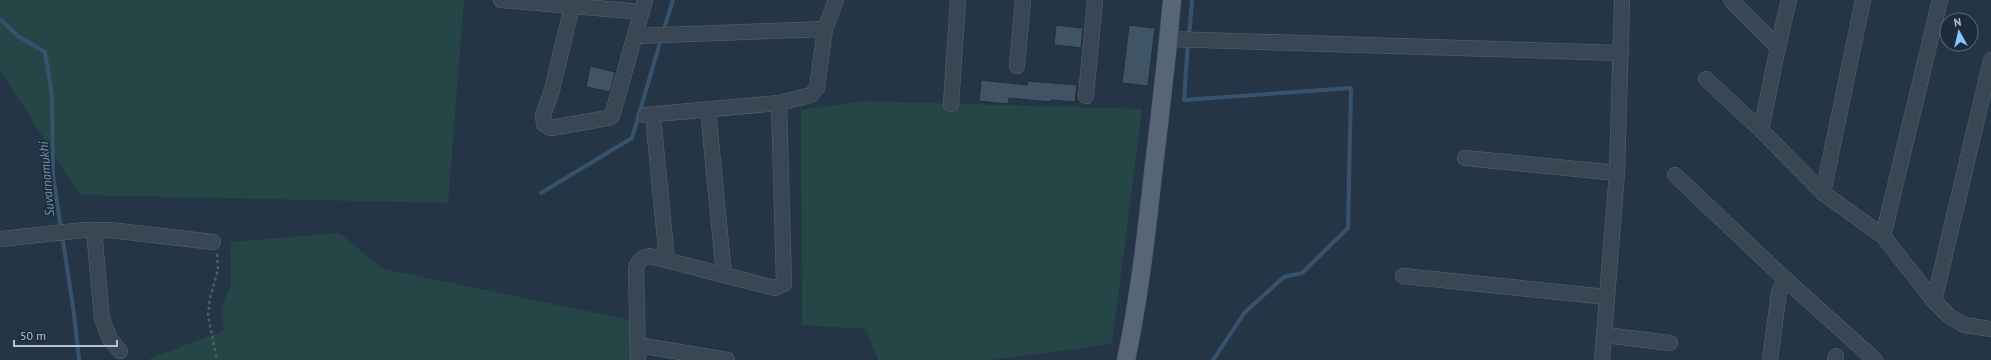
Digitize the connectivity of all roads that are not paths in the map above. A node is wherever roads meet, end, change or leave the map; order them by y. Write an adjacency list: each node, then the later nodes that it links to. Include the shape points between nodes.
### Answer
1 (501, 0): 12 (street)
2 (836, 0): 14 (street)
3 (958, 0): 24 (street)
4 (1023, 0): 20 (street)
5 (1095, 0): 22 (street)
6 (1172, 0): 16 (main road)
7 (1622, 0): 18 (street)
8 (1731, 0): 17 (street)
9 (1789, 0): 17 (street)
10 (1863, 0): 30 (street)
11 (1940, 0): 32 (street)
12 (572, 6): 13 (street); 15 (street, via 552,90 543,115 544,124 551,128 612,116)
13 (644, 6): 15 (street)
14 (825, 29): 15 (street); 23 (street, via 817,88 814,92)
15 (636, 36)
16 (1169, 40): 18 (street); 47 (main road, via 1134,324)
17 (1778, 47): 26 (street)
18 (1621, 53): 28 (street)
19 (1991, 60): 40 (street)
20 (1017, 66)
21 (1706, 79): 26 (street)
22 (1086, 96)
23 (779, 103): 25 (street); 36 (street, via 784,284 775,288)
24 (950, 104)
25 (708, 110): 35 (street, via 649,121); 36 (street)
26 (1761, 130): 30 (street)
27 (1465, 158): 28 (street)
28 (1617, 172): 39 (street)
29 (1675, 175): 38 (street)
30 (1822, 194): 32 (street)
31 (94, 230): 33 (street); 34 (street); 44 (street, via 102,319 110,339)
32 (1883, 236): 40 (street)
33 (0, 239)
34 (213, 242)
35 (667, 260): 36 (street); 45 (street, via 650,256 642,258 637,263)
36 (724, 275)
37 (1403, 276): 39 (street)
38 (1785, 278): 49 (street, via 1779,292); 50 (street)
39 (1607, 297): 42 (street)
40 (1934, 301): 41 (street, via 1949,316 1964,324)
41 (1991, 329)
42 (1605, 335): 43 (street); 48 (street)
43 (1670, 344)
44 (120, 352)
45 (638, 353): 46 (street)
46 (727, 360)
47 (1126, 360)
48 (1602, 360)
49 (1770, 360)
50 (1875, 360)

